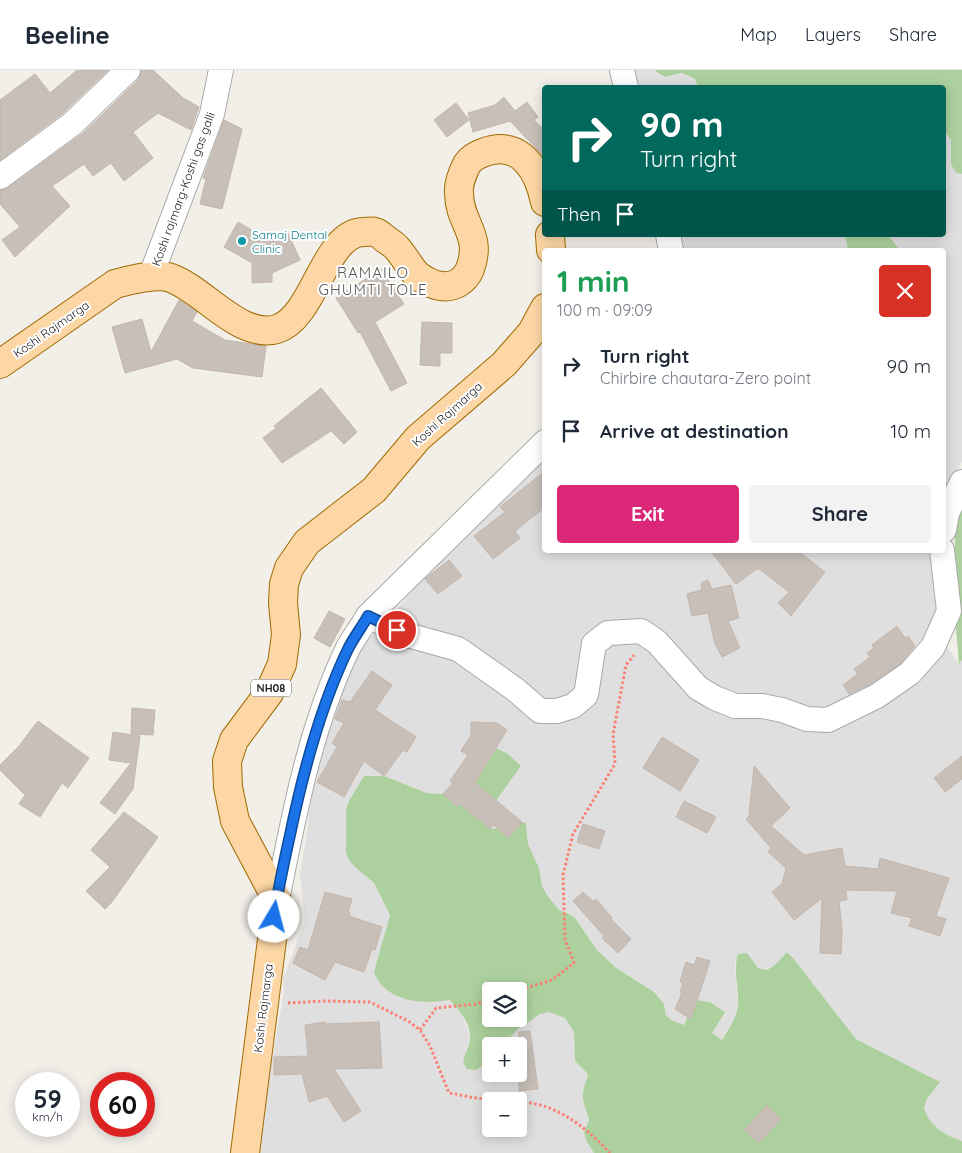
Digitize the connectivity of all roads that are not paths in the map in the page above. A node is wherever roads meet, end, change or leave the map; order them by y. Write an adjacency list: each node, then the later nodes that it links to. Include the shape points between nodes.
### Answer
1 (128, 70): 5 (street, via 72,124)
2 (221, 70): 7 (street, Koshi rajmarg-Koshi gas galli, via 212,114)
3 (622, 70): 4 (street)
4 (625, 85)
5 (0, 176)
6 (542, 186): 7 (main road, Koshi Rajmarga, via 530,163 513,151 494,149 479,154 468,162 458,193 474,242 474,259 458,283 442,287 426,282 415,274 396,246 375,231 357,232 332,253 292,320 277,329 244,327 170,277)
7 (150, 278): 9 (main road, Koshi Rajmarga, via 115,284)
8 (542, 314): 15 (main road, Koshi Rajmarga / NH08, via 532,332 504,364 418,438 374,490 307,542 289,568 284,584 286,635 282,664 269,692 234,740 227,760 228,787 235,821)
9 (0, 364)
10 (542, 445): 14 (street)
11 (962, 482): 12 (street)
12 (946, 519)
13 (942, 553): 14 (street, via 949,611 933,647 910,673 893,685 828,720 807,719 762,706 735,706 715,698 698,688 658,642 641,631 608,633 594,644 586,695 572,706 557,711 540,710 458,649 412,636)
14 (368, 616): 15 (street, via 349,647 328,696 296,805)
15 (276, 900): 16 (main road, Koshi Rajmarga)
16 (245, 1153)

